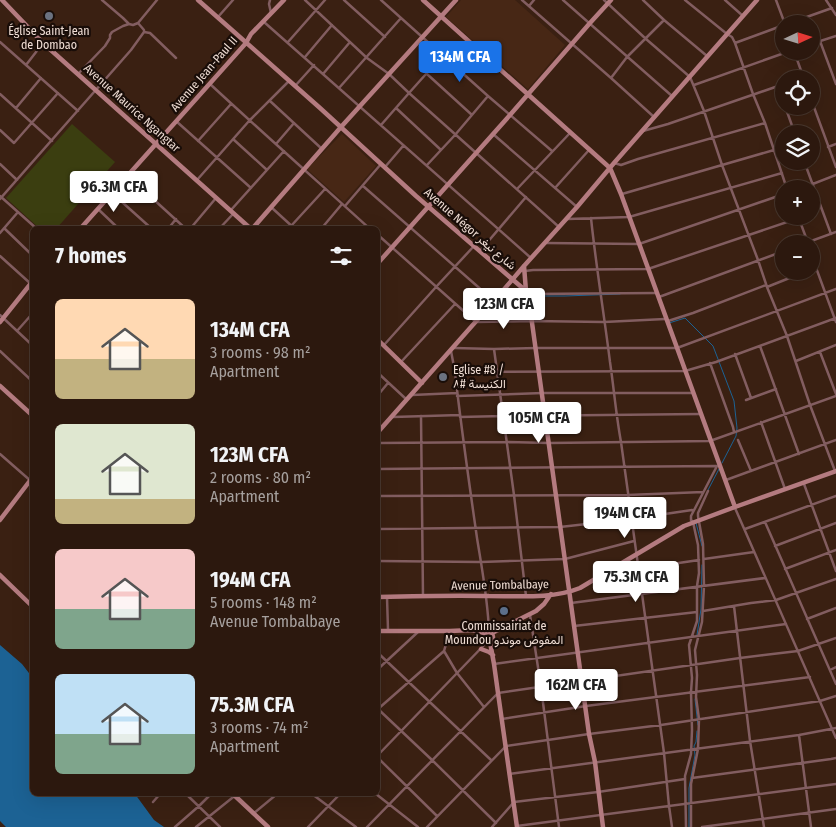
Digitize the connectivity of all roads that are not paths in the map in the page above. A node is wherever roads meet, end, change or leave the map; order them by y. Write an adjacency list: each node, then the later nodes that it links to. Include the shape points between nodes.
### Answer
1 (102, 0): 40 (street)
2 (157, 0): 38 (street)
3 (198, 0): 34 (street, Avenue Négor شارع نيغر)
4 (233, 0): 34 (street)
5 (270, 0): 28 (street)
6 (284, 0): 28 (street, Avenue Jean-Paul II)
7 (305, 0): 27 (street)
8 (324, 0): 27 (street)
9 (344, 0): 46 (street)
10 (381, 0): 35 (street)
11 (423, 0): 32 (street)
12 (456, 0): 32 (street)
13 (522, 0): 25 (street)
14 (534, 0): 25 (street)
15 (563, 0): 39 (street)
16 (643, 0): 36 (street)
17 (685, 0): 44 (street)
18 (725, 0): 33 (street)
19 (757, 0): 33 (street)
20 (776, 0): 29 (street)
21 (826, 0): 26 (street)
22 (5, 1): 24 (street); 53 (street, Avenue Maurice Ngangtar)
23 (608, 1): 39 (street); 48 (street)
24 (0, 6)
25 (529, 6): 56 (street)
26 (832, 8): 30 (street); 31 (street)
27 (316, 10): 41 (street); 51 (street)
28 (271, 14): 37 (street, Avenue Jean-Paul II)
29 (782, 15)
30 (811, 15)
31 (836, 15)
32 (441, 16): 47 (street); 84 (street)
33 (743, 16): 44 (street)
34 (218, 17): 54 (street, Avenue Négor شارع نيغر)
35 (401, 18): 46 (street); 47 (street)
36 (664, 20): 48 (street); 58 (street)
37 (264, 22): 51 (street); 54 (street, Avenue Jean-Paul II)
38 (138, 23): 40 (street); 43 (street)
39 (590, 23): 56 (street); 61 (street)
40 (129, 24): 67 (street, via 112,32 105,46)
41 (332, 25): 52 (street); 60 (street)
42 (775, 28): 55 (street)
43 (144, 32): 62 (street); 81 (street)
44 (726, 34): 55 (street); 58 (street)
45 (836, 36): 49 (street)
46 (385, 37): 63 (street)
47 (423, 37): 57 (street); 69 (street)
48 (646, 39): 61 (street); 71 (street)
49 (820, 41): 76 (street)
50 (0, 42): 64 (street)
51 (288, 42): 60 (street)
52 (350, 42): 63 (street); 68 (street)
53 (43, 43): 64 (street); 67 (street, Avenue Maurice Ngangtar)
54 (246, 43): 74 (street, Avenue Négor شارع نيغر); 75 (street, Avenue Jean-Paul II)
55 (735, 43): 66 (street)
56 (573, 44): 73 (street); 84 (street)
57 (443, 56): 70 (street); 87 (street)
58 (708, 56): 71 (street)
59 (775, 56): 66 (street)
60 (304, 57): 65 (street)
61 (627, 57): 73 (street); 88 (street)
62 (176, 58)
63 (367, 58): 69 (street); 80 (street)
64 (26, 65): 72 (street)
65 (314, 65): 68 (street); 78 (street)
66 (744, 67): 77 (street); 85 (street)
67 (78, 74): 81 (street, Avenue Maurice Ngangtar)
68 (323, 74): 80 (street)
69 (389, 74): 83 (street); 91 (street)
70 (427, 74): 83 (street); 96 (street)
71 (690, 77): 77 (street); 88 (street)
72 (41, 78): 82 (street); 92 (street)
73 (611, 78): 99 (street)
74 (289, 80): 78 (street, Avenue Négor شارع نيغر); 89 (street)
75 (210, 84): 90 (street); 100 (street, Avenue Jean-Paul II)
76 (836, 84)
77 (694, 85): 95 (street)
78 (295, 86): 106 (street, Avenue Négor شارع نيغر)
79 (775, 87): 85 (street)
80 (339, 88): 91 (street)
81 (97, 90): 94 (street); 116 (street, Avenue Maurice Ngangtar)
82 (58, 93): 94 (street); 103 (street)
83 (409, 93): 93 (street); 111 (street)
84 (528, 94): 97 (street); 109 (street)
85 (753, 94): 95 (street); 102 (street)
86 (1, 96): 92 (street)
87 (488, 96): 96 (street); 97 (street)
88 (672, 96): 99 (street)
89 (270, 101): 101 (street); 104 (street)
90 (231, 104): 101 (street); 115 (street)
91 (360, 106): 105 (street); 106 (street)
92 (16, 108): 103 (street)
93 (396, 108): 105 (street); 122 (street)
94 (78, 111): 114 (street)
95 (704, 112): 108 (street); 112 (street)
96 (472, 115): 111 (street)
97 (510, 115): 110 (street); 126 (street)
98 (817, 115): 120 (street)
99 (654, 117): 108 (street)
100 (176, 121): 115 (street); 116 (street, Avenue Jean-Paul II)
101 (250, 121): 113 (street); 117 (street)
102 (765, 122): 112 (street); 124 (street)
103 (32, 123): 107 (street, via 14,143); 114 (street)
104 (294, 124): 117 (street); 121 (street)
105 (381, 125): 119 (street)
106 (341, 127): 121 (street); 131 (street, Avenue Négor شارع نيغر)
107 (0, 130)
108 (641, 132): 129 (street)
109 (570, 133): 123 (street); 126 (street)
110 (493, 134): 127 (street); 138 (street)
111 (455, 135): 122 (street); 127 (street)
112 (712, 137): 129 (street, via 621,165); 133 (street)
113 (233, 139): 128 (street); 137 (street)
114 (52, 141): 142 (street)
115 (198, 141): 128 (street)
116 (156, 143): 140 (street, Avenue Jean-Paul II); 143 (street, Avenue Maurice Ngangtar)
117 (276, 144): 125 (street)
118 (836, 144): 120 (street)
119 (403, 146): 131 (street); 132 (street)
120 (828, 147): 135 (street)
121 (322, 149): 136 (street)
122 (441, 150): 132 (street)
123 (589, 150): 134 (street); 149 (street)
124 (774, 150): 133 (street); 139 (street)
125 (284, 151): 136 (street); 137 (street)
126 (552, 151): 138 (street)
127 (476, 153): 146 (street); 152 (street)
128 (217, 158): 143 (street); 148 (street)
129 (614, 162): 134 (street)
130 (0, 164): 142 (street)
131 (384, 165): 147 (street); 161 (street, Avenue Négor شارع نيغر)
132 (427, 165): 146 (street)
133 (722, 165): 150 (street); 154 (street)
134 (610, 168): 154 (street); 163 (street)
135 (836, 168)
136 (304, 169): 151 (street); 162 (street)
137 (267, 170): 148 (street)
138 (535, 170): 149 (street); 152 (street)
139 (782, 173): 144 (street); 150 (street)
140 (127, 175): 153 (street, Avenue Jean-Paul II); 170 (street)
141 (836, 175): 145 (street)
142 (18, 180): 158 (street)
143 (197, 180): 155 (street, Avenue Maurice Ngangtar)
144 (784, 180)
145 (820, 181)
146 (447, 185): 161 (street); 189 (street)
147 (363, 186): 160 (street); 186 (street)
148 (251, 188): 166 (street)
149 (555, 188): 163 (street)
150 (731, 188): 165 (street); 168 (street)
151 (325, 189): 160 (street); 183 (street)
152 (517, 189): 156 (street)
153 (112, 193): 164 (street, Avenue Jean-Paul II); 176 (street)
154 (621, 194): 168 (street)
155 (216, 197): 166 (street, Avenue Maurice Ngangtar); 179 (street)
156 (526, 197): 187 (street); 189 (street)
157 (775, 197): 165 (street)
158 (1, 198): 167 (street)
159 (820, 204): 192 (street)
160 (344, 205): 184 (street); 185 (street)
161 (428, 206): 186 (street); 199 (street, Avenue Négor شارع نيغر)
162 (271, 207): 182 (street); 183 (street)
163 (577, 207): 171 (street)
164 (98, 209): 174 (street, Avenue Jean-Paul II); 175 (street)
165 (739, 209): 193 (street); 198 (street)
166 (232, 211): 180 (street); 181 (street, Avenue Maurice Ngangtar)
167 (18, 212): 173 (street); 188 (street)
168 (628, 217): 169 (street); 198 (street)
169 (591, 218): 171 (street); 197 (street)
170 (176, 219): 177 (street); 178 (street)
171 (566, 219): 187 (street)
172 (776, 225): 193 (street)
173 (33, 226)
174 (83, 226)
175 (115, 226)
176 (149, 226)
177 (170, 226)
178 (184, 226)
179 (191, 226)
180 (221, 226)
181 (248, 226)
182 (254, 226)
183 (291, 226)
184 (324, 226)
185 (367, 226)
186 (409, 226): 200 (street); 208 (street)
187 (559, 227): 196 (street)
188 (4, 228): 191 (street); 202 (street)
189 (498, 230): 201 (street); 205 (street)
190 (836, 232): 192 (street)
191 (0, 233)
192 (832, 234): 195 (street)
193 (748, 235): 206 (street); 210 (street)
194 (380, 237): 200 (street)
195 (820, 238)
196 (546, 243): 197 (street); 205 (street)
197 (594, 244): 198 (street); 211 (street)
198 (639, 244): 210 (street)
199 (474, 246): 201 (street, Avenue Négor شارع نيغر); 208 (street)
200 (392, 247): 207 (street); 218 (street)
201 (480, 251): 213 (street, Avenue Négor شارع نيغر)
202 (30, 253)
203 (775, 254): 206 (street)
204 (0, 256): 215 (street)
205 (531, 258): 209 (street)
206 (758, 260): 217 (street); 223 (street)
207 (380, 261)
208 (454, 267): 218 (street); 224 (street)
209 (524, 269): 211 (street); 213 (street); 220 (street)
210 (648, 269): 211 (street); 223 (street)
211 (597, 270): 222 (street)
212 (820, 279): 221 (street)
213 (512, 280): 220 (street, Avenue Négor شارع نيغر); 224 (street)
214 (783, 280): 217 (street)
215 (30, 282)
216 (30, 286): 228 (street)
217 (767, 286): 226 (street); 229 (street)
218 (436, 287): 225 (street); 237 (street)
219 (836, 289): 221 (street)
220 (527, 293): 222 (street); 231 (street)
221 (825, 293): 226 (street); 230 (street)
222 (601, 294): 223 (street); 233 (street)
223 (657, 295): 229 (street)
224 (494, 301): 232 (street)
225 (455, 304): 232 (street); 248 (street)
226 (777, 311): 235 (street); 242 (street)
227 (30, 316): 234 (street)
228 (1, 318): 234 (street)
229 (666, 320): 233 (street); 242 (street)
230 (836, 320): 235 (street)
231 (532, 321): 232 (street); 233 (street); 240 (street)
232 (476, 322): 243 (street)
233 (604, 322): 241 (street)
234 (17, 331): 236 (street)
235 (787, 336): 239 (street); 249 (street)
236 (30, 343)
237 (380, 344): 248 (street)
238 (836, 345): 246 (street)
239 (760, 346): 247 (street); 261 (street)
240 (536, 348): 241 (street); 244 (street); 254 (street)
241 (608, 348): 242 (street); 255 (street)
242 (677, 348): 251 (street)
243 (452, 349): 244 (street); 252 (street); 259 (street)
244 (494, 349): 253 (street)
245 (0, 351): 257 (street)
246 (820, 352): 249 (street); 269 (street)
247 (735, 354): 250 (street); 270 (street)
248 (401, 362): 259 (street)
249 (795, 362): 273 (street)
250 (710, 364): 251 (street); 285 (street)
251 (685, 371): 255 (street); 264 (street)
252 (455, 372): 253 (street); 268 (street)
253 (496, 372): 254 (street); 265 (street)
254 (540, 372): 255 (street); 263 (street)
255 (612, 372): 266 (street)
256 (380, 375): 258 (street)
257 (30, 379)
258 (388, 382): 262 (street); 271 (street)
259 (422, 382): 267 (street)
260 (0, 386): 274 (street)
261 (776, 389): 270 (street); 276 (street)
262 (380, 392)
263 (543, 393): 265 (street); 266 (street); 277 (street)
264 (693, 393): 266 (street); 275 (street)
265 (500, 394): 268 (street); 281 (street)
266 (614, 394): 278 (street)
267 (412, 395): 268 (street); 271 (street)
268 (457, 395): 280 (street)
269 (836, 395): 273 (street)
270 (751, 398): 272 (street)
271 (407, 399): 282 (street)
272 (746, 400)
273 (810, 405): 276 (street); 295 (street)
274 (30, 414)
275 (701, 414): 278 (street); 288 (street)
276 (784, 414): 283 (street); 297 (street)
277 (545, 415): 278 (street); 281 (street); 294 (street)
278 (616, 415): 290 (street)
279 (421, 416): 280 (street); 282 (street); 292 (street)
280 (460, 416): 281 (street); 293 (street)
281 (503, 416): 289 (street)
282 (392, 417): 284 (street)
283 (761, 422): 285 (street); 298 (street)
284 (380, 429)
285 (735, 432): 288 (street)
286 (738, 440): 307 (street)
287 (836, 440): 295 (street)
288 (710, 441): 290 (street); 299 (street)
289 (507, 442): 293 (street); 294 (street); 300 (street)
290 (621, 442): 294 (street); 302 (street)
291 (380, 443): 292 (street)
292 (422, 443): 293 (street); 304 (street)
293 (464, 443): 305 (street)
294 (549, 443): 301 (street)
295 (824, 444): 297 (street); 306 (street)
296 (0, 454): 308 (street)
297 (799, 454): 298 (street)
298 (775, 463): 307 (street); 312 (street)
299 (719, 466): 302 (street); 309 (street); 315 (street)
300 (511, 468): 301 (street); 305 (street); 317 (street)
301 (553, 468): 302 (street); 321 (street)
302 (624, 468): 318 (street)
303 (380, 469): 304 (street)
304 (422, 469): 305 (street); 316 (street)
305 (468, 469): 320 (street)
306 (836, 471): 311 (street, Avenue Tombalbaye)
307 (751, 472): 309 (street)
308 (30, 478)
309 (724, 481): 324 (street)
310 (30, 482): 327 (street)
311 (803, 482): 312 (street, Avenue Tombalbaye); 323 (street)
312 (785, 489): 324 (street, Avenue Tombalbaye)
313 (709, 491): 314 (street); 315 (street); 328 (street)
314 (714, 491)
315 (704, 492): 318 (street); 325 (street)
316 (422, 495): 319 (street); 320 (street); 335 (street)
317 (514, 495): 320 (street); 321 (street); 333 (street)
318 (628, 495): 321 (street); 326 (street)
319 (380, 496)
320 (471, 496): 332 (street)
321 (556, 496): 331 (street)
322 (836, 496): 323 (street)
323 (812, 505): 329 (street); 337 (street)
324 (734, 506): 328 (street, Avenue Tombalbaye); 336 (street)
325 (693, 510): 326 (street); 328 (street, via 691,520)
326 (631, 519): 331 (street); 338 (street)
327 (0, 520)
328 (696, 521): 343 (street, Avenue Tombalbaye); 345 (street); 345 (street, via 703,544)
329 (765, 522): 336 (street); 339 (street)
330 (836, 523): 337 (street)
331 (560, 527): 333 (street); 344 (street)
332 (476, 528): 333 (street); 335 (street); 349 (street)
333 (518, 528): 348 (street)
334 (380, 529): 335 (street)
335 (422, 529): 347 (street)
336 (745, 529): 341 (street)
337 (820, 529): 339 (street); 342 (street)
338 (634, 541): 343 (street); 344 (street)
339 (775, 546): 351 (street)
340 (836, 550): 342 (street)
341 (754, 552): 345 (street); 354 (street)
342 (829, 553): 351 (street); 352 (street)
343 (636, 554): 350 (street); 358 (street, Avenue Tombalbaye)
344 (565, 560): 348 (street); 358 (street)
345 (701, 560): 350 (street); 356 (street); 357 (street)
346 (380, 561): 347 (street)
347 (422, 561): 349 (street); 363 (street)
348 (522, 561): 349 (street); 365 (street)
349 (481, 562): 364 (street)
350 (638, 569): 361 (street)
351 (785, 569): 359 (street)
352 (836, 571)
353 (0, 575): 369 (street)
354 (765, 578): 357 (street); 367 (street)
355 (836, 579): 359 (street)
356 (698, 586): 357 (street); 361 (street); 372 (street)
357 (704, 586): 372 (street)
358 (570, 592): 360 (street, Avenue Tombalbaye); 368 (street)
359 (796, 593): 367 (street); 375 (street)
360 (551, 594): 365 (street, Avenue Tombalbaye); 373 (street)
361 (642, 594): 368 (street); 374 (street)
362 (387, 596): 363 (street, Avenue Tombalbaye); 366 (street, Avenue Tombalbaye); 378 (street)
363 (423, 596): 364 (street, Avenue Tombalbaye)
364 (486, 596): 365 (street, Avenue Tombalbaye); 383 (street)
365 (526, 596)
366 (380, 597)
367 (776, 600): 370 (street); 376 (street)
368 (571, 603): 377 (street)
369 (30, 604)
370 (734, 606): 372 (street); 379 (street)
371 (836, 608): 375 (street)
372 (700, 611): 374 (street); 384 (street); 384 (street, via 702,622)
373 (530, 615): 383 (street); 395 (street)
374 (646, 618): 377 (street); 387 (street)
375 (807, 619): 388 (street)
376 (786, 624): 379 (street); 391 (street)
377 (574, 626): 392 (street)
378 (388, 630): 380 (street); 381 (street)
379 (737, 630): 384 (street); 396 (street)
380 (380, 631)
381 (419, 631): 382 (street); 397 (street)
382 (450, 631): 383 (street); 390 (street)
383 (489, 632): 386 (street, via 493,638); 386 (street, via 483,638)
384 (695, 636): 387 (street); 399 (street); 399 (street, via 690,645)
385 (836, 638): 388 (street)
386 (489, 642): 389 (street); 394 (street)
387 (649, 643): 392 (street); 403 (street)
388 (818, 644): 391 (street); 402 (street)
389 (481, 649): 394 (street); 404 (street)
390 (444, 651): 404 (street); 407 (street)
391 (798, 651): 396 (street); 405 (street)
392 (578, 653): 395 (street); 406 (street)
393 (380, 655): 397 (street)
394 (493, 655): 398 (street)
395 (536, 658): 398 (street); 410 (street)
396 (740, 658): 399 (street); 409 (street)
397 (386, 661): 400 (street); 407 (street)
398 (494, 664): 413 (street)
399 (693, 665): 403 (street); 411 (street); 412 (street)
400 (380, 667)
401 (836, 668): 402 (street)
402 (830, 670): 408 (street)
403 (653, 671): 406 (street); 415 (street)
404 (457, 673): 417 (street); 420 (street)
405 (810, 677): 409 (street); 416 (street)
406 (582, 680): 410 (street); 418 (street)
407 (408, 682): 417 (street); 419 (street)
408 (836, 684)
409 (744, 685): 412 (street); 422 (street)
410 (541, 687): 413 (street); 423 (street)
411 (692, 692): 412 (street); 415 (street); 426 (street)
412 (697, 692): 425 (street)
413 (498, 693): 420 (street); 424 (street)
414 (836, 696): 416 (street)
415 (656, 697): 418 (street); 427 (street)
416 (820, 701): 422 (street); 428 (street)
417 (430, 702): 429 (street); 430 (street)
418 (586, 706): 423 (street); 431 (street)
419 (380, 707)
420 (484, 707): 430 (street)
421 (380, 711): 429 (street)
422 (747, 712): 425 (street); 435 (street)
423 (544, 713): 424 (street); 434 (street)
424 (502, 719): 436 (street)
425 (699, 719): 426 (street); 437 (street)
426 (694, 720): 427 (street); 437 (street)
427 (660, 725): 431 (street); 438 (street)
428 (834, 729): 432 (street); 433 (street)
429 (401, 731): 439 (street); 442 (street)
430 (460, 732): 442 (street); 443 (street)
431 (589, 734): 434 (street); 444 (street)
432 (799, 735): 435 (street); 445 (street)
433 (836, 738)
434 (548, 740): 436 (street); 446 (street)
435 (750, 741): 437 (street); 447 (street)
436 (506, 746): 443 (street); 448 (street)
437 (694, 749): 438 (street); 449 (street); 450 (street)
438 (664, 753): 444 (street); 451 (street)
439 (380, 755)
440 (836, 758): 445 (street)
441 (380, 759): 453 (street)
442 (432, 760): 453 (street); 455 (street)
443 (491, 761): 455 (street)
444 (595, 762): 446 (street); 456 (street)
445 (802, 763): 447 (street); 454 (street)
446 (551, 768): 448 (street); 467 (street)
447 (755, 769): 449 (street); 457 (street)
448 (509, 774): 469 (street)
449 (692, 778): 470 (street)
450 (685, 779): 451 (street); 471 (street)
451 (667, 782): 456 (street); 475 (street)
452 (836, 784): 454 (street)
453 (406, 786): 472 (street); 479 (street)
454 (805, 788): 457 (street); 478 (street)
455 (463, 790): 479 (street); 484 (street)
456 (598, 792): 467 (street); 480 (street)
457 (759, 794): 470 (street); 482 (street)
458 (158, 796): 468 (street)
459 (188, 796): 473 (street)
460 (209, 796): 473 (street)
461 (233, 796): 481 (street)
462 (237, 796): 477 (street)
463 (275, 796): 477 (street)
464 (315, 796): 474 (street)
465 (338, 796): 474 (street)
466 (378, 796): 472 (street)
467 (555, 797): 469 (street); 483 (street)
468 (153, 802)
469 (514, 802): 484 (street); 497 (street)
470 (692, 802): 471 (street); 502 (street)
471 (686, 803): 475 (street); 501 (street)
472 (389, 805): 493 (street); 494 (street)
473 (199, 806): 481 (street); 486 (street)
474 (329, 806): 485 (street); 492 (street)
475 (669, 806): 480 (street); 500 (street)
476 (836, 809): 478 (street)
477 (254, 813): 489 (street)
478 (809, 813): 482 (street); 505 (street)
479 (437, 816): 495 (street)
480 (601, 816): 483 (street); 499 (street)
481 (209, 817): 487 (street); 488 (street)
482 (762, 818): 503 (street); 504 (street)
483 (558, 820): 497 (street); 498 (street)
484 (496, 823): 496 (street)
485 (311, 824): 490 (street); 491 (street)
486 (175, 827)
487 (196, 827)
488 (220, 827)
489 (268, 827)
490 (308, 827)
491 (314, 827)
492 (356, 827)
493 (367, 827)
494 (418, 827)
495 (427, 827)
496 (492, 827)
497 (517, 827)
498 (559, 827)
499 (603, 827)
500 (672, 827)
501 (686, 827)
502 (691, 827)
503 (702, 827)
504 (764, 827)
505 (812, 827)

